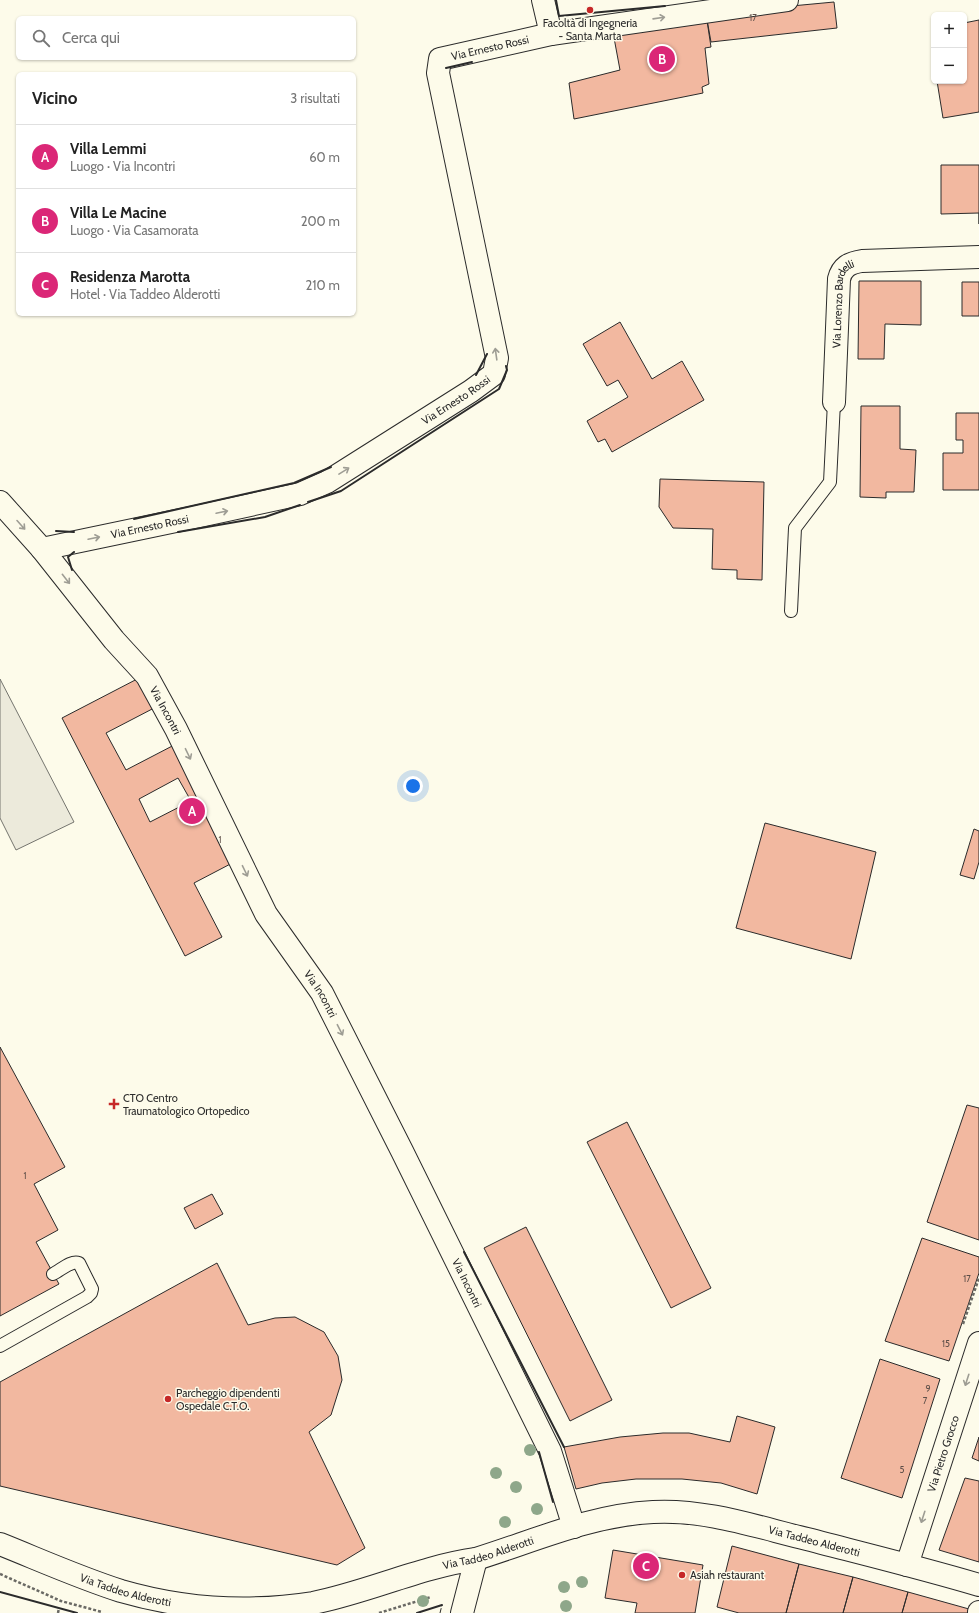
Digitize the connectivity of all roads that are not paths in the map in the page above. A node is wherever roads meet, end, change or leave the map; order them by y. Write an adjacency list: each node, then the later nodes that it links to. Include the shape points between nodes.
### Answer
1 (543, 0): 3 (street)
2 (787, 0): 3 (street, one-way to 2)
3 (551, 34): 7 (street, Via Ernesto Rossi, one-way to 3, via 300,494 327,482 494,374 497,358 438,73 440,59)
4 (979, 257): 5 (street, Via Lorenzo Bardelli, via 849,263 844,268 838,287)
5 (834, 402): 8 (lane, via 830,482 795,528)
6 (0, 502): 7 (street, Via Incontri, one-way to 7)
7 (42, 549): 12 (street, Via Incontri, one-way to 12, via 114,640 147,676 176,729 266,914 322,993 550,1451)
8 (791, 610)
9 (54, 1274): 11 (lane, via 72,1263 79,1263 92,1289 91,1293)
10 (979, 1343): 15 (street, Via Pietro Grocco, one-way to 15)
11 (0, 1346)
12 (574, 1527): 14 (street, Via Taddeo Alderotti); 15 (street, Via Taddeo Alderotti, via 605,1518 653,1512 686,1512 728,1520)
13 (0, 1544): 14 (street, Via Taddeo Alderotti, via 132,1594 192,1606 239,1610 311,1604 454,1562)
14 (476, 1560): 17 (street)
15 (907, 1565): 16 (street, Via Taddeo Alderotti)
16 (979, 1585)
17 (462, 1613)

